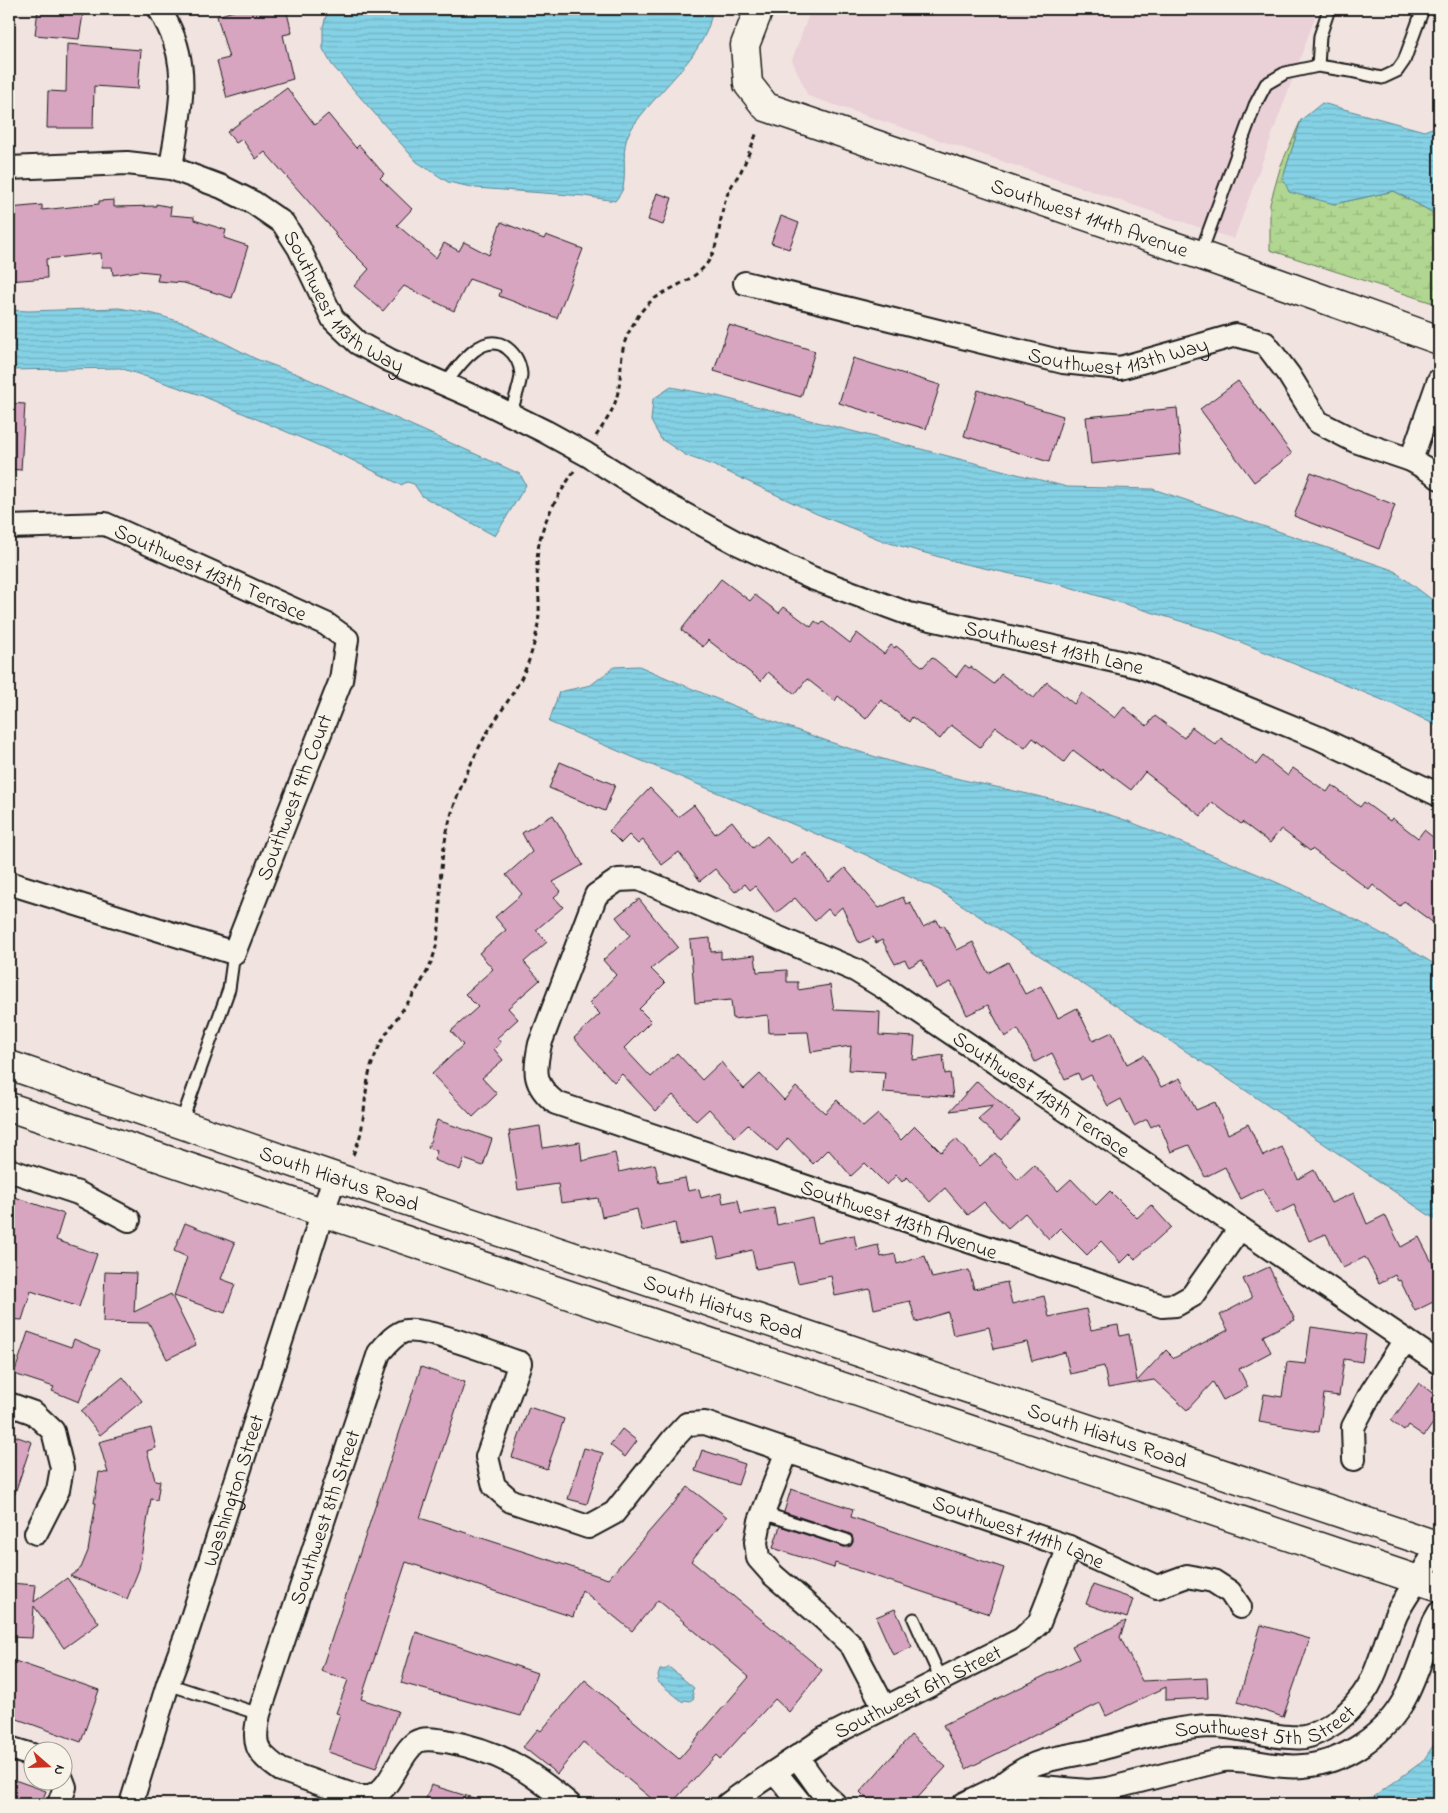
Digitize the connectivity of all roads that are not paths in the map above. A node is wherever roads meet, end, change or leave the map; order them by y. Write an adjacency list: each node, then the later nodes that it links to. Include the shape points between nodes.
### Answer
1 (759, 9): 8 (main road, Southwest 114th Avenue, via 745,45 748,84 766,107)
2 (1330, 9): 5 (lane, via 1320,36)
3 (1423, 9): 5 (lane, via 1404,61 1397,71 1382,78)
4 (160, 10): 7 (street, via 175,38 182,64 183,90)
5 (1318, 66): 8 (lane, via 1285,73 1266,84 1255,105)
6 (9, 168): 7 (street, Southwest 113th Way, via 127,163)
7 (171, 168): 12 (street, Southwest 113th Way, via 222,187 283,223 299,248 333,319 358,343)
8 (1200, 255): 10 (main road, Southwest 114th Avenue)
9 (745, 284): 14 (street, Southwest 113th Way, via 1072,364 1120,368 1236,335 1265,343 1318,422 1355,441)
10 (1439, 340)
11 (1439, 380): 14 (street)
12 (445, 384): 13 (street, Southwest 113th Way); 13 (lane, via 466,356 486,344 503,344 516,354 521,374)
13 (510, 415): 16 (street, Southwest 113th Way, via 586,454)
14 (1411, 460): 15 (street, Southwest 113th Way)
15 (1437, 468)
16 (667, 505): 19 (street, Southwest 113th Lane, via 812,578 909,614 1141,668 1319,738)
17 (9, 527): 18 (street, Southwest 113th Terrace, via 105,524 326,624)
18 (347, 639): 21 (street, Southwest 9th Court, via 341,680)
19 (1439, 795)
20 (9, 883): 21 (street)
21 (234, 953): 25 (lane, via 229,989)
22 (9, 1065): 25 (main road, South Hiatus Road)
23 (537, 1080): 30 (street, Southwest 113th Avenue, via 544,1093 556,1103 1162,1306 1176,1304 1192,1296); 30 (street, Southwest 113th Terrace, via 540,1044 596,895 618,880 639,880 855,970)
24 (9, 1107): 28 (main road, South Hiatus Road)
25 (181, 1123): 27 (main road, South Hiatus Road)
26 (9, 1170): 29 (street, via 78,1193)
27 (335, 1177): 28 (street, Washington Street); 40 (main road, South Hiatus Road)
28 (323, 1211): 42 (main road, South Hiatus Road); 47 (street, Washington Street)
29 (128, 1220)
30 (1240, 1228): 32 (street, Southwest 113th Terrace)
31 (404, 1331): 35 (street, Southwest 111th Lane, via 425,1331 520,1363 487,1457 494,1486 512,1501 588,1527 614,1513 687,1424 705,1423); 49 (street, Southwest 8th Street, via 390,1340 379,1354)
32 (1405, 1340): 33 (street, Southwest 113th Terrace); 36 (street, via 1353,1427)
33 (1439, 1363)
34 (9, 1404): 38 (street, via 34,1412 53,1431 62,1468 58,1490)
35 (787, 1451): 37 (street); 41 (street, Southwest 111th Lane)
36 (1354, 1459)
37 (763, 1513): 39 (lane); 48 (street, via 756,1542 758,1558 852,1646)
38 (36, 1533)
39 (846, 1540)
40 (1439, 1545): 42 (street, Southwest 5th Street)
41 (1069, 1546): 43 (street, Southwest 111th Lane, via 1157,1586 1187,1576 1213,1581 1230,1592); 46 (street, Southwest 6th Street, via 1039,1623 1022,1639)
42 (1429, 1583): 54 (street, Southwest 5th Street, via 1397,1614 1370,1686 1349,1712 1328,1727 1305,1737 1273,1736 1211,1726 1162,1732 1040,1761)
43 (1240, 1608)
44 (1439, 1613): 54 (street, Southwest 5th Street, via 1400,1708 1377,1733 1344,1755 1304,1766 1223,1760 1108,1789 1088,1791)
45 (914, 1619): 46 (lane)
46 (941, 1679): 48 (street, Southwest 6th Street)
47 (168, 1684): 49 (lane); 57 (street, Washington Street)
48 (884, 1707): 52 (street, Southwest 6th Street, via 824,1738)
49 (259, 1714): 58 (street, Southwest 8th Street, via 254,1737 270,1763 346,1794 358,1797 378,1792 403,1756 417,1742 430,1738 482,1749 512,1761)
50 (9, 1748): 51 (street)
51 (22, 1752)
52 (797, 1758): 53 (street, Southwest 6th Street); 61 (street)
53 (775, 1772): 59 (street, Southwest 6th Street); 60 (street)
54 (999, 1787): 62 (street, Southwest 5th Street)
55 (64, 1790): 56 (street)
56 (59, 1804)
57 (131, 1804)
58 (569, 1804)
59 (728, 1804)
60 (801, 1804)
61 (835, 1804)
62 (964, 1804)

